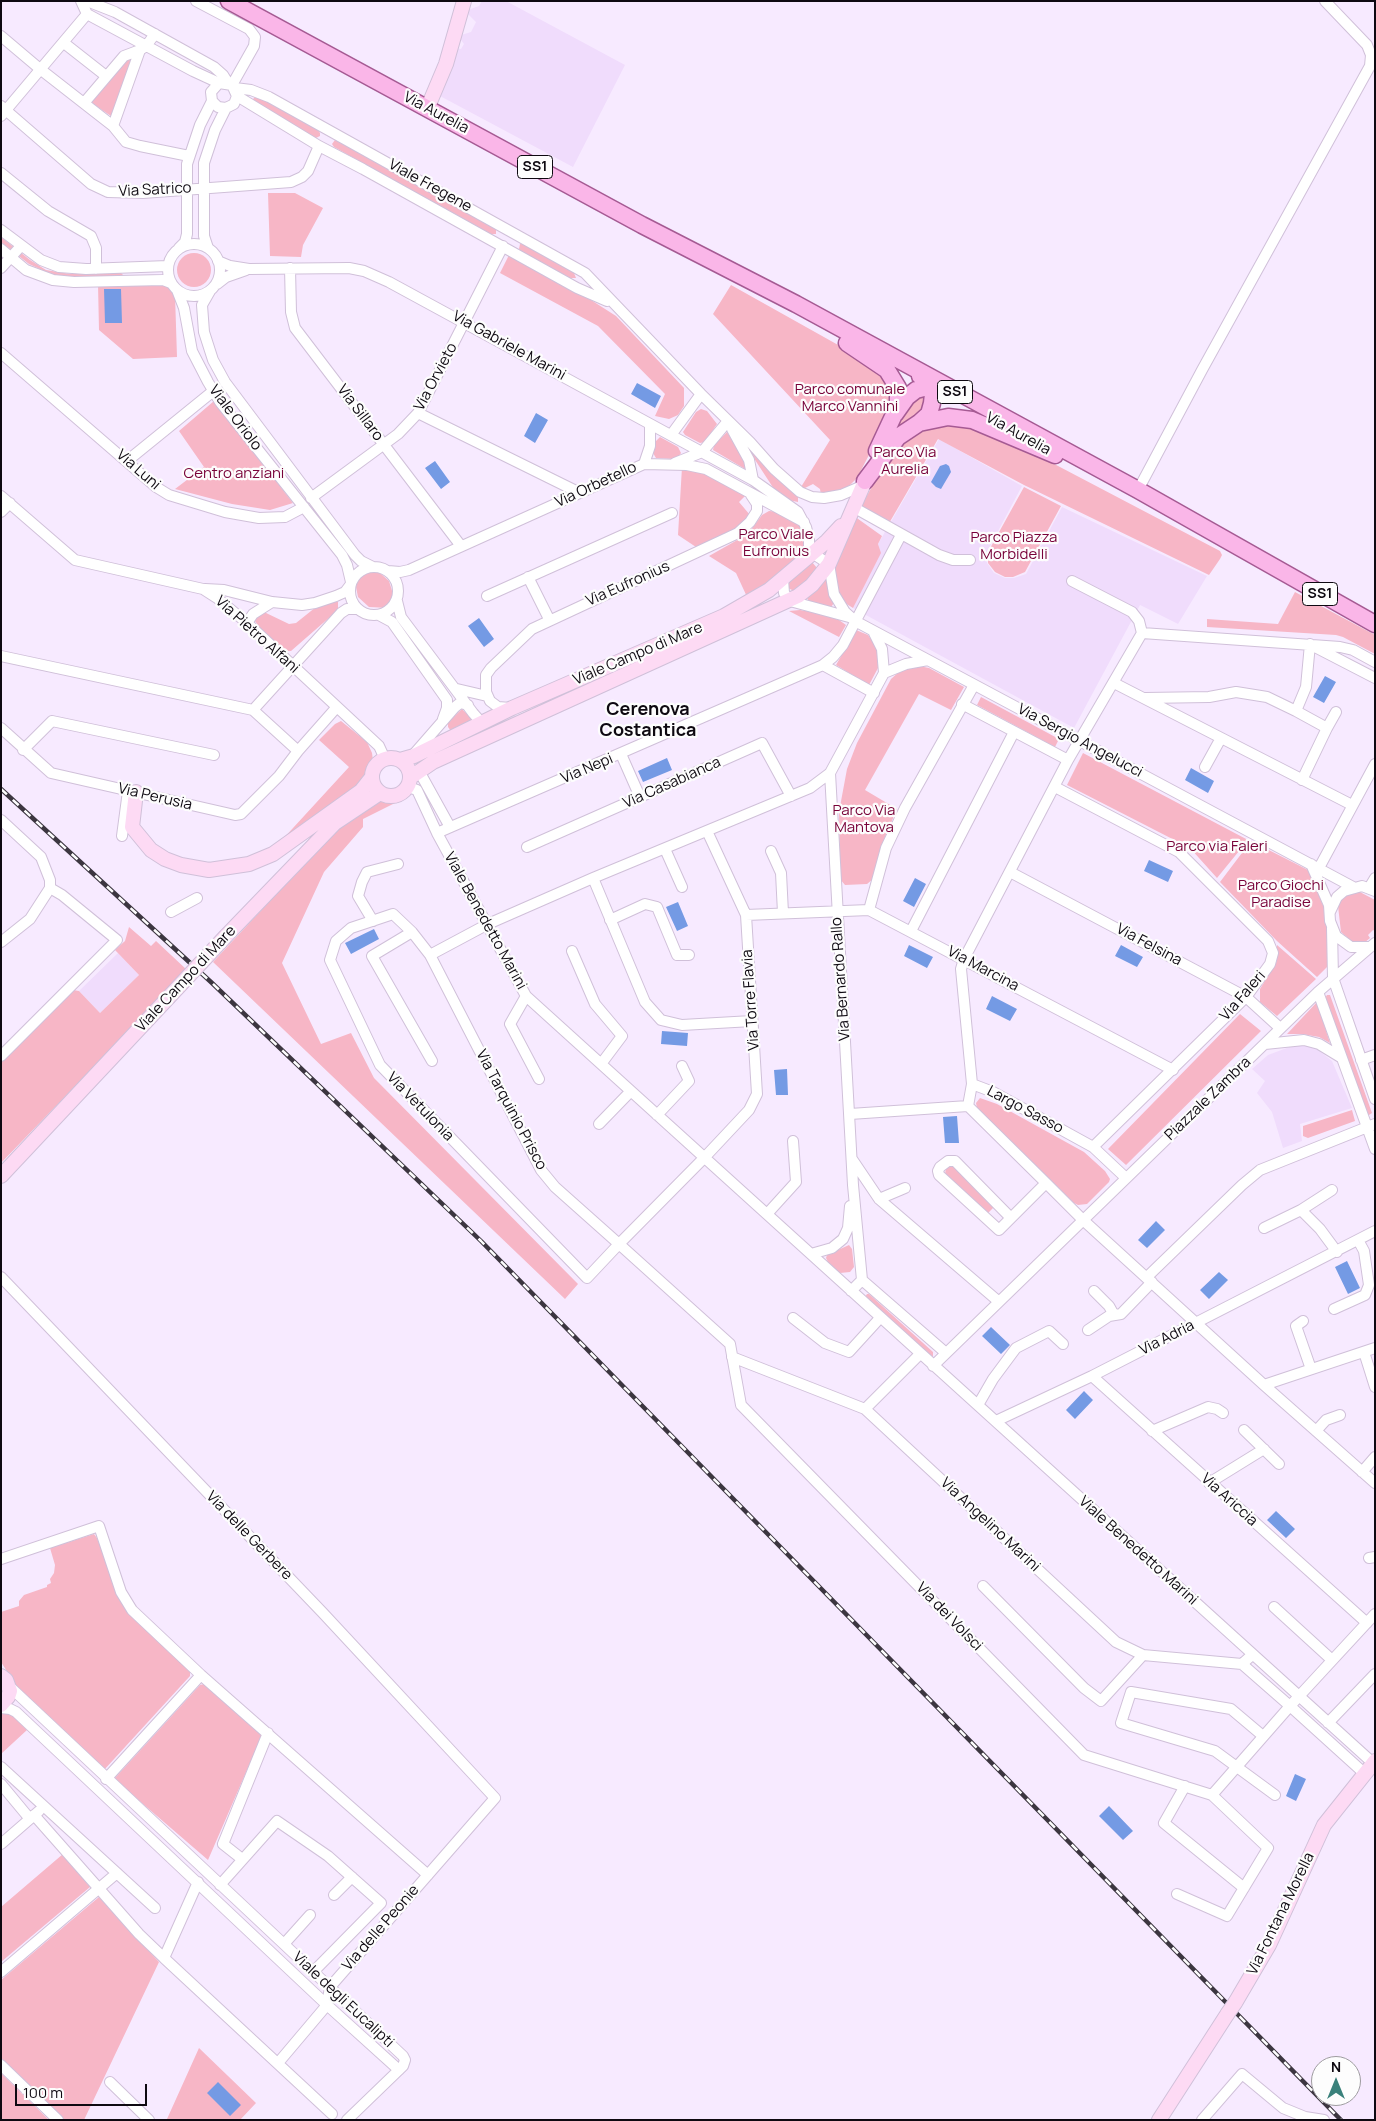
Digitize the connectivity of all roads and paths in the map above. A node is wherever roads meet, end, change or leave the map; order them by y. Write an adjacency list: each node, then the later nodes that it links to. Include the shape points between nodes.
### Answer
1 (81, 1): 7 (street)
2 (87, 1): 8 (street, Viale Fregene)
3 (196, 1): 14 (street, via 248,29 255,37 254,46)
4 (229, 1): 18 (main road, Via Aurelia / SS1)
5 (464, 1): 18 (street, via 446,64)
6 (1325, 1): 66 (street, via 1367,45 1371,55 1370,66)
7 (87, 14): 10 (street); 11 (street, Viale Fregene)
8 (155, 34): 11 (street); 14 (street, Viale Fregene, via 214,67 223,74)
9 (1, 36): 12 (street)
10 (64, 43): 12 (street); 13 (street)
11 (143, 48): 13 (street, via 124,56); 14 (street, Viale Fregene); 20 (street)
12 (40, 69): 16 (street); 19 (street)
13 (106, 76): 16 (street)
14 (230, 87): 15 (street, via 211,92); 17 (street, via 234,104); 21 (street, Viale Fregene); 42 (street, Viale Fregene, via 269,97 585,273)
15 (212, 101): 17 (street, via 218,107); 22 (street)
16 (84, 103): 20 (street)
17 (226, 108): 24 (street, via 214,130 205,158)
18 (427, 109): 26 (main road, Via Aurelia / SS1)
19 (3, 111): 25 (street, Via Satrico, via 98,189 118,193)
20 (113, 126): 22 (street, via 130,143)
21 (319, 146): 24 (street, Via Satrico, via 308,171 295,181); 29 (street, Viale Fregene)
22 (189, 156): 25 (street)
23 (1, 173): 38 (street, via 48,211 91,236 96,248)
24 (204, 188): 25 (street, Via Satrico); 30 (street, via 204,236)
25 (186, 189): 32 (street, via 187,234 185,242)
26 (642, 225): 43 (main road, Via Aurelia / SS1); 45 (main road, Via Aurelia)
27 (1, 230): 28 (street)
28 (21, 246): 33 (street); 38 (street, via 54,266)
29 (503, 246): 42 (street, Viale Fregene, via 577,288); 44 (street, Via Orvieto)
30 (208, 248): 32 (street, via 192,244); 34 (street)
31 (1, 249): 33 (street)
32 (176, 251): 35 (street)
33 (11, 258): 36 (street); 40 (street, via 32,273 58,281 163,280)
34 (218, 261): 39 (street, Via Gabriele Marini); 41 (street, via 219,278)
35 (168, 266): 38 (street); 40 (street, via 168,275)
36 (1, 268)
37 (290, 268): 39 (street, Via Gabriele Marini); 44 (street, Via Gabriele Marini, via 364,271); 57 (street, Via Sillaro, via 290,307 295,328)
38 (96, 269)
39 (249, 269): 41 (street, Via Gabriele Marini, via 229,275)
40 (174, 286): 41 (street, via 193,296); 49 (street, Viale Oriolo, via 184,308 192,351)
41 (213, 288): 47 (street, Viale Oriolo, via 202,306 204,332 213,360)
42 (613, 304): 50 (street, Viale Fregene)
43 (796, 304): 48 (main road, via 827,326 921,377); 63 (main road, Via Aurelia / SS1)
44 (465, 322): 51 (street, Via Orvieto); 55 (street, Via Gabriele Marini)
45 (829, 332): 48 (main road, Via Aurelia); 52 (main road, via 889,372 899,393)
46 (1, 353): 60 (street, Via Luni)
47 (225, 382): 49 (street); 70 (street, Viale Oriolo)
48 (931, 386): 52 (main road, via 911,393); 54 (main road, via 931,410); 59 (main road, Via Aurelia); 63 (main road)
49 (213, 391): 60 (street); 72 (street, Viale Oriolo)
50 (701, 394): 53 (street, Viale Fregene); 56 (street)
51 (418, 413): 57 (street, Via Orvieto); 68 (street)
52 (895, 414): 65 (main road)
53 (728, 422): 58 (street); 64 (street, via 749,460); 65 (street, via 803,494 815,498 832,497)
54 (919, 423): 59 (main road, via 944,418 972,420); 65 (main road, via 898,437)
55 (650, 424): 56 (street, Via Gabriele Marini); 61 (street, via 650,446)
56 (671, 435): 58 (street, Via Gabriele Marini)
57 (384, 444): 70 (street, Via Orvieto); 78 (street, Via Sillaro)
58 (702, 452): 62 (street); 64 (street, Via Gabriele Marini)
59 (1055, 455): 82 (main road, Via Aurelia)
60 (127, 461): 72 (street, Via Luni, via 156,488 169,495 225,512 272,518)
61 (644, 464): 62 (street, Via Orbetello); 68 (street, Via Orbetello)
62 (672, 464): 67 (street, Via Orbetello, via 709,471)
63 (1100, 470): 66 (main road, Via Aurelia / SS1)
64 (753, 480): 76 (street, Via Gabriele Marini, via 795,509)
65 (863, 483): 74 (street, Viale Campo di Mare)
66 (1138, 490): 82 (main road, Via Aurelia / SS1)
67 (748, 492): 76 (street, Via Orbetello); 98 (street, Via Eufronius, via 756,502 757,511 738,533)
68 (580, 493): 78 (street, Via Orbetello)
69 (1, 496): 71 (street, Via Pietro Alfani)
70 (311, 498): 83 (street, Viale Oriolo, via 357,558)
71 (10, 503): 73 (street); 91 (street, Via Pietro Alfani, via 75,560)
72 (304, 507): 89 (street, Viale Oriolo, via 344,558)
73 (1, 512)
74 (850, 512): 77 (street); 79 (street, Viale Campo di Mare, via 827,541); 81 (street, Viale Campo di Mare)
75 (672, 513): 86 (street)
76 (804, 522): 79 (street, via 810,545)
77 (902, 536): 80 (street, via 942,557); 99 (street, Via Nepi)
78 (462, 546): 84 (street, Via Orbetello)
79 (807, 558): 81 (street); 87 (street, Viale Campo di Mare)
80 (970, 560)
81 (829, 564): 94 (street, Viale Campo di Mare, via 812,585); 99 (street, via 832,590)
82 (1266, 564): 101 (main road, Via Aurelia / SS1)
83 (372, 567): 85 (street); 89 (street, via 359,572)
84 (409, 570): 85 (street, Via Orbetello); 90 (street)
85 (388, 571): 90 (street)
86 (528, 577): 92 (street); 98 (street)
87 (783, 579): 94 (street, via 784,594); 121 (street, Viale Campo di Mare, via 724,616)
88 (1072, 581): 103 (street, via 1132,612)
89 (351, 583): 95 (street, via 340,594 315,603); 96 (street, via 350,595)
90 (398, 587): 93 (street)
91 (203, 589): 95 (street, via 224,590); 100 (street, Via Pietro Alfani)
92 (487, 596)
93 (396, 601): 97 (street, via 391,610); 114 (street, via 401,617)
94 (790, 601): 99 (street, Via Sergio Angelucci); 130 (street, Viale Campo di Mare)
95 (272, 602): 100 (street)
96 (358, 609): 97 (street); 108 (street, via 347,609 341,613)
97 (379, 615): 125 (street, via 392,622 447,700)
98 (549, 619): 116 (street, Via Eufronius, via 532,628 491,668 486,675)
99 (852, 619): 102 (street, Via Sergio Angelucci); 109 (street, Via Nepi, via 843,645)
100 (247, 623): 108 (street, Via Pietro Alfani)
101 (1375, 624)
102 (872, 630): 106 (street, Via Sergio Angelucci); 110 (street, via 882,648)
103 (1142, 633): 104 (street); 112 (street)
104 (1310, 644): 107 (street, via 1350,649); 111 (street); 123 (street, via 1306,687)
105 (1, 656): 122 (street)
106 (928, 660): 110 (street); 113 (street, Via Sergio Angelucci)
107 (1375, 662)
108 (292, 665): 120 (street, Via Pietro Alfani); 122 (street)
109 (823, 665): 115 (street); 135 (street, Via Nepi)
110 (884, 673): 115 (street)
111 (1375, 678)
112 (1114, 683): 117 (street); 132 (street)
113 (974, 685): 118 (street); 132 (street, Via Sergio Angelucci)
114 (457, 689): 116 (street); 119 (street)
115 (874, 694): 142 (street)
116 (487, 696): 121 (street, via 498,707)
117 (1143, 698): 123 (street, via 1209,697 1236,692 1268,697); 131 (street)
118 (962, 704): 129 (street); 173 (street, via 886,848)
119 (468, 705): 125 (street, via 458,704); 126 (street, via 480,721)
120 (336, 708): 134 (street); 138 (street, Via Pietro Alfani, via 379,746)
121 (512, 708): 126 (street, Viale Campo di Mare)
122 (253, 710): 134 (street)
123 (1296, 711): 128 (street)
124 (1336, 712): 128 (street)
125 (443, 719): 137 (street)
126 (489, 720): 130 (street, via 486,729 489,733); 137 (street, Viale Campo di Mare)
127 (1, 728): 133 (street, Via Perusia)
128 (1328, 728): 145 (street)
129 (1014, 732): 139 (street); 182 (street)
130 (497, 733): 144 (street, Viale Campo di Mare, via 433,762)
131 (1221, 738): 141 (street); 145 (street)
132 (1079, 740): 139 (street); 163 (street, Via Sergio Angelucci)
133 (23, 750): 136 (street, via 52,721); 147 (street, Via Perusia, via 51,773)
134 (298, 751): 147 (street, Via Perusia, via 279,776 241,814)
135 (621, 754): 150 (street); 155 (street, Via Nepi)
136 (214, 755)
137 (406, 758): 138 (street); 144 (street)
138 (385, 759): 143 (street, via 376,766)
139 (1068, 760): 146 (street)
140 (1375, 764): 152 (street)
141 (1205, 767)
142 (830, 773): 149 (street, via 810,788); 172 (street, Via Bernardo Rallo)
143 (372, 776): 148 (street); 151 (street, via 361,791)
144 (413, 778): 148 (street, via 404,792 392,796); 155 (street); 157 (street, Viale Benedetto Marini)
145 (1302, 780): 152 (street)
146 (1055, 786): 164 (street); 193 (street, Via Faleri, via 1179,852 1268,941 1273,953 1270,964)
147 (132, 792): 151 (street, via 132,827 151,850 181,865 209,870 249,864 273,854); 158 (street)
148 (380, 793): 154 (street, Viale Campo di Mare)
149 (791, 796): 150 (street, Via Casabianca, via 762,743); 156 (street)
150 (640, 797): 159 (street, Via Casabianca)
151 (344, 802): 154 (street)
152 (1352, 805): 163 (street)
153 (1, 820): 169 (street, via 41,857)
154 (335, 823): 219 (street, Viale Campo di Mare, bridge)
155 (450, 827): 157 (street, Via Nepi)
156 (707, 831): 160 (street); 177 (street, Via Torre Flavia)
157 (437, 833): 180 (street, Viale Benedetto Marini)
158 (122, 836)
159 (527, 847)
160 (665, 849): 165 (street); 167 (street)
161 (771, 851): 175 (street, via 781,873)
162 (398, 864): 179 (street, via 367,872 362,882 358,896)
163 (1315, 866): 168 (street, Via Sergio Angelucci); 176 (street)
164 (1010, 872): 189 (street); 193 (street, Via Felsina)
165 (592, 878): 178 (street); 180 (street)
166 (1375, 878): 170 (street)
167 (682, 887)
168 (1353, 887): 170 (street); 176 (street, via 1337,897)
169 (50, 888): 184 (street, via 30,919); 198 (street, via 117,940)
170 (1372, 889)
171 (197, 898): 174 (street)
172 (836, 910): 173 (street, Via Marcina); 175 (street, Via Marcina); 210 (street, Via Bernardo Rallo)
173 (869, 910): 182 (street, Via Marcina)
174 (171, 912)
175 (783, 913): 177 (street, Via Marcina)
176 (1330, 913): 181 (street)
177 (746, 915): 194 (street, Via Torre Flavia)
178 (610, 920): 188 (street, via 645,904 657,907 677,954); 194 (street, via 644,1002 660,1020 682,1025)
179 (373, 921): 183 (street, Via Vetulonia, via 393,914); 237 (street, Via Vetulonia, via 351,928 336,941 330,960 380,1065)
180 (488, 924): 187 (street); 192 (street, Viale Benedetto Marini)
181 (1332, 928): 185 (street, via 1343,942 1360,948); 190 (street)
182 (911, 931): 189 (street, Via Marcina)
183 (412, 932): 187 (street, Via Vetulonia); 200 (street, via 372,956)
184 (1, 942)
185 (1372, 945): 190 (street, Piazzale Zambra)
186 (572, 951): 202 (street, via 595,1004 622,1036)
187 (430, 955): 233 (street, Via Tarquinio Prisco, via 541,1170 554,1187)
188 (688, 955)
189 (964, 959): 204 (street, Via Marcina); 206 (street, via 961,968)
190 (1333, 978): 191 (street, Piazzale Zambra); 201 (street)
191 (1318, 992): 195 (street, Piazzale Zambra); 199 (street)
192 (526, 996): 202 (street, Viale Benedetto Marini); 205 (street, via 510,1024)
193 (1246, 997): 195 (street, Via Felsina); 204 (street, Via Faleri)
194 (752, 1021): 217 (street, Via Torre Flavia, via 758,1094 754,1103)
195 (1280, 1028): 196 (street, Piazzale Zambra)
196 (1265, 1044): 199 (street, via 1304,1040 1320,1044); 220 (street, Piazzale Zambra)
197 (1375, 1055): 201 (street)
198 (1, 1056)
199 (1342, 1058): 213 (street)
200 (432, 1060)
201 (1361, 1060): 208 (street)
202 (600, 1064): 207 (street, Viale Benedetto Marini)
203 (682, 1066): 211 (street, via 689,1081)
204 (1173, 1070): 215 (street, Via Faleri)
205 (539, 1079)
206 (972, 1084): 209 (street, Largo Sasso); 215 (street, Largo Sasso, via 993,1092)
207 (630, 1091): 211 (street, Viale Benedetto Marini); 212 (street)
208 (1375, 1099)
209 (968, 1106): 210 (street); 221 (street, Largo Sasso)
210 (850, 1114): 218 (street, Via Bernardo Rallo)
211 (657, 1115): 217 (street, Viale Benedetto Marini)
212 (599, 1124)
213 (1371, 1126): 216 (street); 238 (street, via 1260,1170)
214 (793, 1141): 227 (street, via 796,1182)
215 (1094, 1147): 220 (street, Largo Sasso)
216 (1375, 1150)
217 (704, 1158): 227 (street, Viale Benedetto Marini); 233 (street, Via Torre Flavia)
218 (852, 1159): 222 (street, Via Bernardo Rallo); 225 (street)
219 (1, 1176)
220 (1126, 1178): 229 (street, Piazzale Zambra)
221 (1046, 1183): 228 (street); 229 (street, Largo Sasso)
222 (853, 1185): 235 (street, Via Bernardo Rallo, via 846,1235 832,1248); 239 (street, Via Bernardo Rallo)
223 (905, 1188): 225 (street)
224 (1332, 1190): 226 (street)
225 (879, 1199): 242 (street)
226 (1301, 1210): 230 (street); 234 (street)
227 (767, 1214): 235 (street, Viale Benedetto Marini)
228 (1011, 1218): 228 (street, via 998,1230 939,1175 943,1162 955,1161)
229 (1083, 1220): 238 (street, Largo Sasso); 242 (street, Piazzale Zambra)
230 (1264, 1228)
231 (1375, 1231): 232 (street, Via Adria)
232 (1358, 1240): 234 (street, Via Adria); 243 (street, via 1364,1251 1369,1285 1365,1295)
233 (619, 1244): 237 (street, Via Torre Flavia); 255 (street, Via Tarquinio Prisco, via 730,1344)
234 (1337, 1252): 248 (street, Via Adria)
235 (811, 1254): 240 (street, Viale Benedetto Marini)
236 (1, 1277): 302 (street, Via delle Gerbere)
237 (587, 1278)
238 (1149, 1279): 244 (street, via 1121,1314); 248 (street, Largo Sasso)
239 (862, 1280): 240 (street); 253 (street)
240 (851, 1291): 246 (street, Viale Benedetto Marini)
241 (1094, 1292): 244 (street, via 1110,1306)
242 (998, 1302): 253 (street, Piazzale Zambra)
243 (1334, 1308)
244 (1114, 1315): 249 (street)
245 (793, 1318): 246 (street, via 825,1343 849,1352)
246 (880, 1318): 254 (street, Viale Benedetto Marini)
247 (1303, 1321): 257 (street, via 1296,1326)
248 (1196, 1322): 258 (street, Via Adria); 259 (street, Largo Sasso)
249 (1088, 1330)
250 (1063, 1344): 261 (street, via 1049,1331 1016,1348)
251 (1375, 1348): 252 (street)
252 (1364, 1352): 257 (street); 260 (street)
253 (946, 1353): 256 (street, Piazzale Zambra)
254 (920, 1354): 256 (street, Viale Benedetto Marini); 262 (street)
255 (732, 1357): 262 (street, Via Angelino Marini); 298 (street, Via dei Volsci, via 741,1405 1084,1755)
256 (933, 1366): 261 (street, Viale Benedetto Marini)
257 (1312, 1370): 259 (street)
258 (1092, 1376): 265 (street, Via Adria); 268 (street, Via Ariccia)
259 (1264, 1385): 267 (street, Largo Sasso)
260 (1375, 1387)
261 (978, 1405): 265 (street, Viale Benedetto Marini)
262 (865, 1408): 280 (street, Via Angelino Marini, via 1116,1642)
263 (1223, 1413): 268 (street, via 1208,1407)
264 (1340, 1415): 267 (street, via 1326,1420)
265 (996, 1422): 281 (street, Viale Benedetto Marini)
266 (1244, 1430): 269 (street)
267 (1316, 1431): 272 (street, Largo Sasso)
268 (1152, 1432): 273 (street, Via Ariccia)
269 (1264, 1449): 271 (street); 273 (street)
270 (1375, 1457): 272 (street)
271 (1280, 1464)
272 (1362, 1472): 274 (street, Largo Sasso)
273 (1209, 1483): 279 (street, Via Ariccia)
274 (1375, 1483)
275 (1, 1559): 285 (street, via 99,1526 126,1602)
276 (983, 1586): 280 (street, via 1084,1688 1102,1701)
277 (1274, 1607): 282 (street)
278 (1375, 1614): 279 (street)
279 (1367, 1623): 282 (street)
280 (1143, 1655): 283 (street, Via Angelino Marini)
281 (1252, 1655): 283 (street); 287 (street, Viale Benedetto Marini)
282 (1332, 1660): 287 (street)
283 (1242, 1664): 289 (street)
284 (1375, 1674): 290 (street)
285 (201, 1675): 291 (street); 296 (street)
286 (5, 1681): 288 (street, via 8,1697); 296 (street, Viale degli Eucalipti)
287 (1299, 1697): 289 (street); 290 (street, Viale Benedetto Marini)
288 (1, 1706): 311 (street, Viale degli Eucalipti, via 16,1712)
289 (1290, 1706): 292 (street); 293 (street)
290 (1328, 1723): 293 (street, Viale Benedetto Marini)
291 (268, 1733): 307 (street, via 223,1844); 309 (street)
292 (1263, 1736): 295 (street); 295 (street, via 1231,1709 1132,1692 1121,1723 1215,1751)
293 (1370, 1766): 333 (street, Via Fontana Morella, via 1324,1825 1270,1945)
294 (1, 1767): 299 (street)
295 (1236, 1767): 300 (street); 301 (street)
296 (106, 1778): 312 (street, Viale degli Eucalipti)
297 (1, 1784): 303 (street)
298 (1185, 1786): 300 (street, Via dei Volsci); 314 (street, via 1164,1823)
299 (26, 1791): 303 (street); 304 (street)
300 (1212, 1795): 314 (street, via 1268,1848)
301 (1275, 1796)
302 (495, 1798): 309 (street, Via delle Peonie)
303 (15, 1801): 305 (street)
304 (43, 1806): 305 (street); 308 (street)
305 (32, 1817): 306 (street); 313 (street)
306 (1, 1844)
307 (242, 1859): 310 (street, via 277,1821); 312 (street)
308 (117, 1873): 313 (street); 317 (street)
309 (428, 1874): 323 (street, Via delle Peonie)
310 (352, 1877): 316 (street); 322 (street, via 382,1903)
311 (198, 1882): 320 (street); 324 (street, Viale degli Eucalipti)
312 (220, 1885): 319 (street, Viale degli Eucalipti)
313 (99, 1888): 320 (street); 321 (street)
314 (1244, 1888): 315 (street, via 1227,1916)
315 (1176, 1894)
316 (334, 1895)
317 (155, 1908)
318 (310, 1915): 319 (street)
319 (284, 1944): 322 (street, Viale degli Eucalipti)
320 (164, 1958): 325 (street)
321 (1, 1972)
322 (314, 1972): 323 (street, Viale degli Eucalipti)
323 (330, 1987): 324 (street); 327 (street, Viale degli Eucalipti, via 402,2054 405,2062)
324 (327, 2005): 325 (street); 327 (street, Viale degli Eucalipti)
325 (278, 2063): 329 (street)
326 (1, 2065): 330 (street)
327 (399, 2070): 332 (street)
328 (110, 2082): 331 (street)
329 (332, 2114)
330 (58, 2120)
331 (149, 2120)
332 (347, 2120)
333 (1158, 2120)
334 (1202, 2120): 335 (street, via 1242,2074 1283,2108)
335 (1324, 2120)

